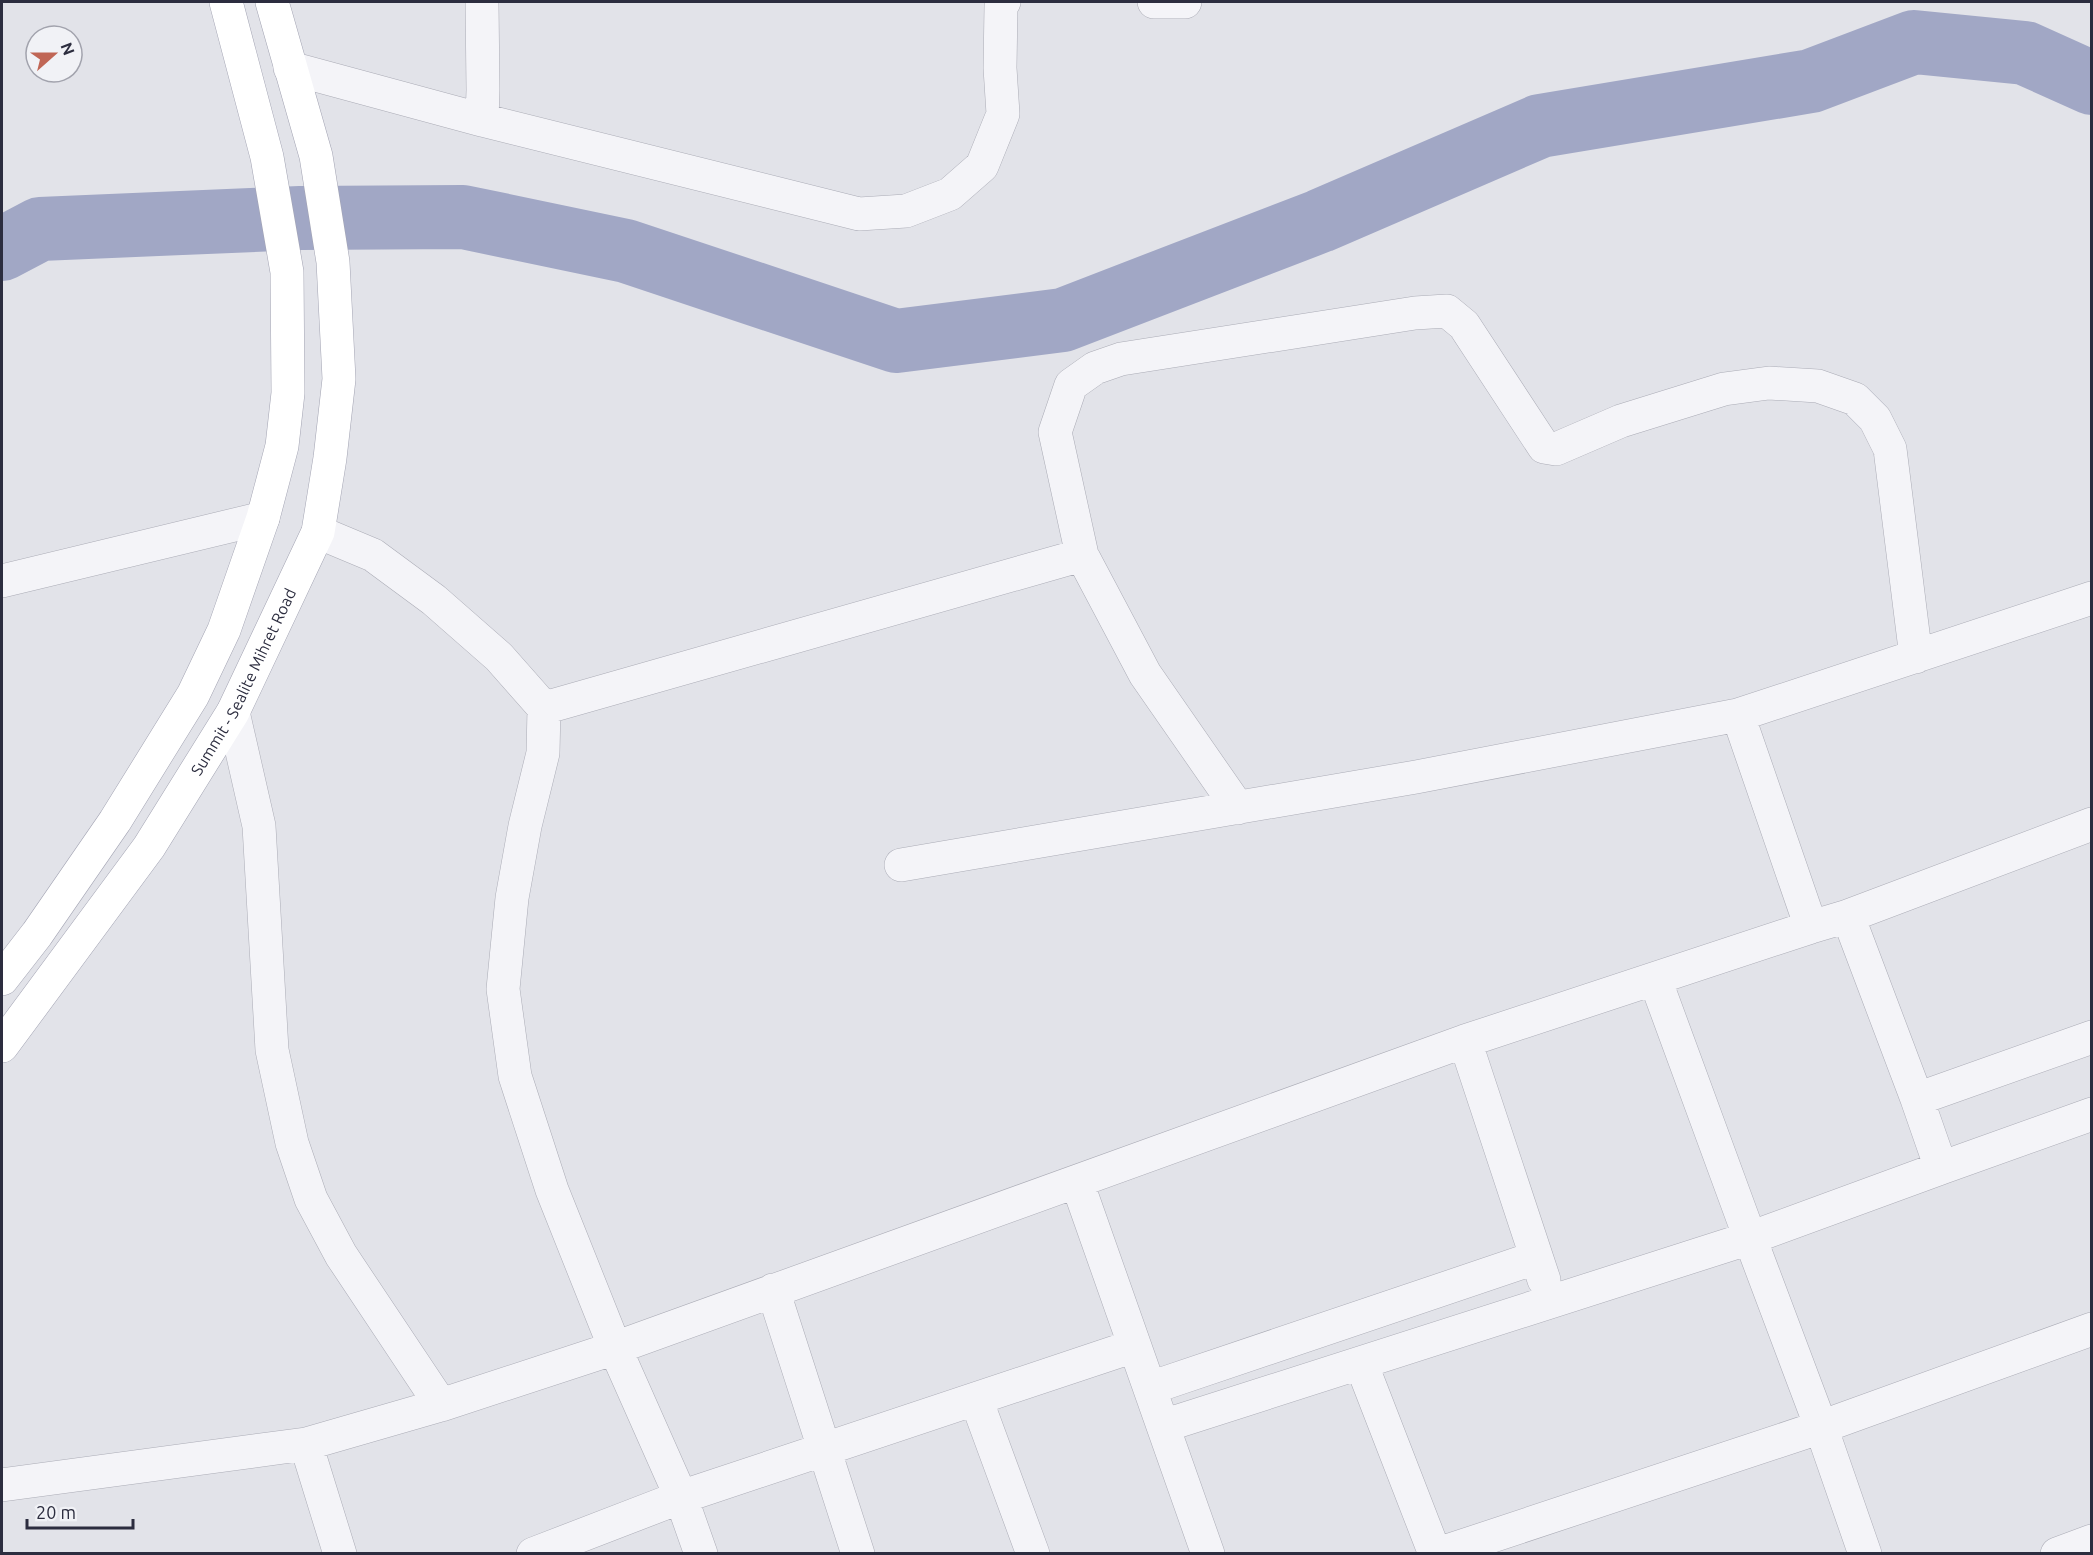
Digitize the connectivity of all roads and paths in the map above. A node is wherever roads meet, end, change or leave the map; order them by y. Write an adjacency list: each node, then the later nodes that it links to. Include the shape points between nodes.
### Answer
1 (226, 2): 9 (main road, via 267,157 287,272 288,393 282,446)
2 (272, 2): 7 (main road, Summit - Sealite Mihret Road)
3 (482, 2): 8 (street)
4 (1004, 2): 8 (street, via 1000,68 1003,114 982,166 950,194 906,211 859,214)
5 (1154, 2): 6 (street)
6 (1185, 2)
7 (290, 68): 8 (street); 10 (main road, Summit - Sealite Mihret Road, via 316,156 333,262 339,379)
8 (482, 120)
9 (263, 518): 12 (street); 23 (main road, via 224,630 193,694 115,821)
10 (318, 532): 15 (street, via 373,555 434,600 499,657); 16 (main road, Summit - Sealite Mihret Road)
11 (1082, 555): 14 (street, via 1055,432 1071,385 1095,368 1121,359 1447,311 1464,325 1544,447 1556,449 1620,421 1724,389 1769,383 1818,386 1855,399 1875,419 1890,449); 15 (street); 18 (street, via 1145,674)
12 (2, 581)
13 (2091, 598): 14 (street)
14 (1916, 657): 17 (street)
15 (544, 708): 38 (street, via 543,753 512,898 503,989 515,1076 552,1190)
16 (233, 712): 27 (main road, Summit - Sealite Mihret Road, via 149,847); 42 (street, via 259,826 272,1050 292,1143 311,1199 341,1255)
17 (1738, 715): 18 (street); 22 (street)
18 (1238, 808): 20 (street)
19 (2091, 824): 21 (street)
20 (902, 865)
21 (1848, 916): 22 (street); 28 (street)
22 (1811, 927): 24 (street)
23 (2, 979)
24 (1656, 979): 26 (street); 32 (street)
25 (2091, 1037): 28 (street)
26 (1465, 1041): 31 (street); 33 (street)
27 (2, 1046)
28 (1917, 1099): 30 (street)
29 (2091, 1114): 30 (street)
30 (1941, 1168): 32 (street)
31 (1077, 1182): 34 (street); 37 (street)
32 (1749, 1238): 35 (street); 44 (street)
33 (1535, 1258): 35 (street); 40 (street)
34 (773, 1290): 38 (street); 46 (street)
35 (1552, 1301): 39 (street)
36 (2091, 1329): 44 (street)
37 (1134, 1346): 40 (street); 41 (street)
38 (615, 1348): 42 (street); 48 (street)
39 (1361, 1363): 43 (street); 55 (street)
40 (1150, 1388): 43 (street)
41 (976, 1399): 46 (street); 53 (street)
42 (441, 1405): 45 (street)
43 (1163, 1426): 54 (street)
44 (1821, 1427): 55 (street); 56 (street)
45 (306, 1444): 47 (street); 49 (street)
46 (824, 1451): 48 (street); 52 (street)
47 (2, 1485)
48 (681, 1497): 50 (street); 51 (street)
49 (340, 1554)
50 (533, 1554)
51 (701, 1554)
52 (858, 1554)
53 (1033, 1554)
54 (1208, 1554)
55 (1437, 1554)
56 (1865, 1554)

